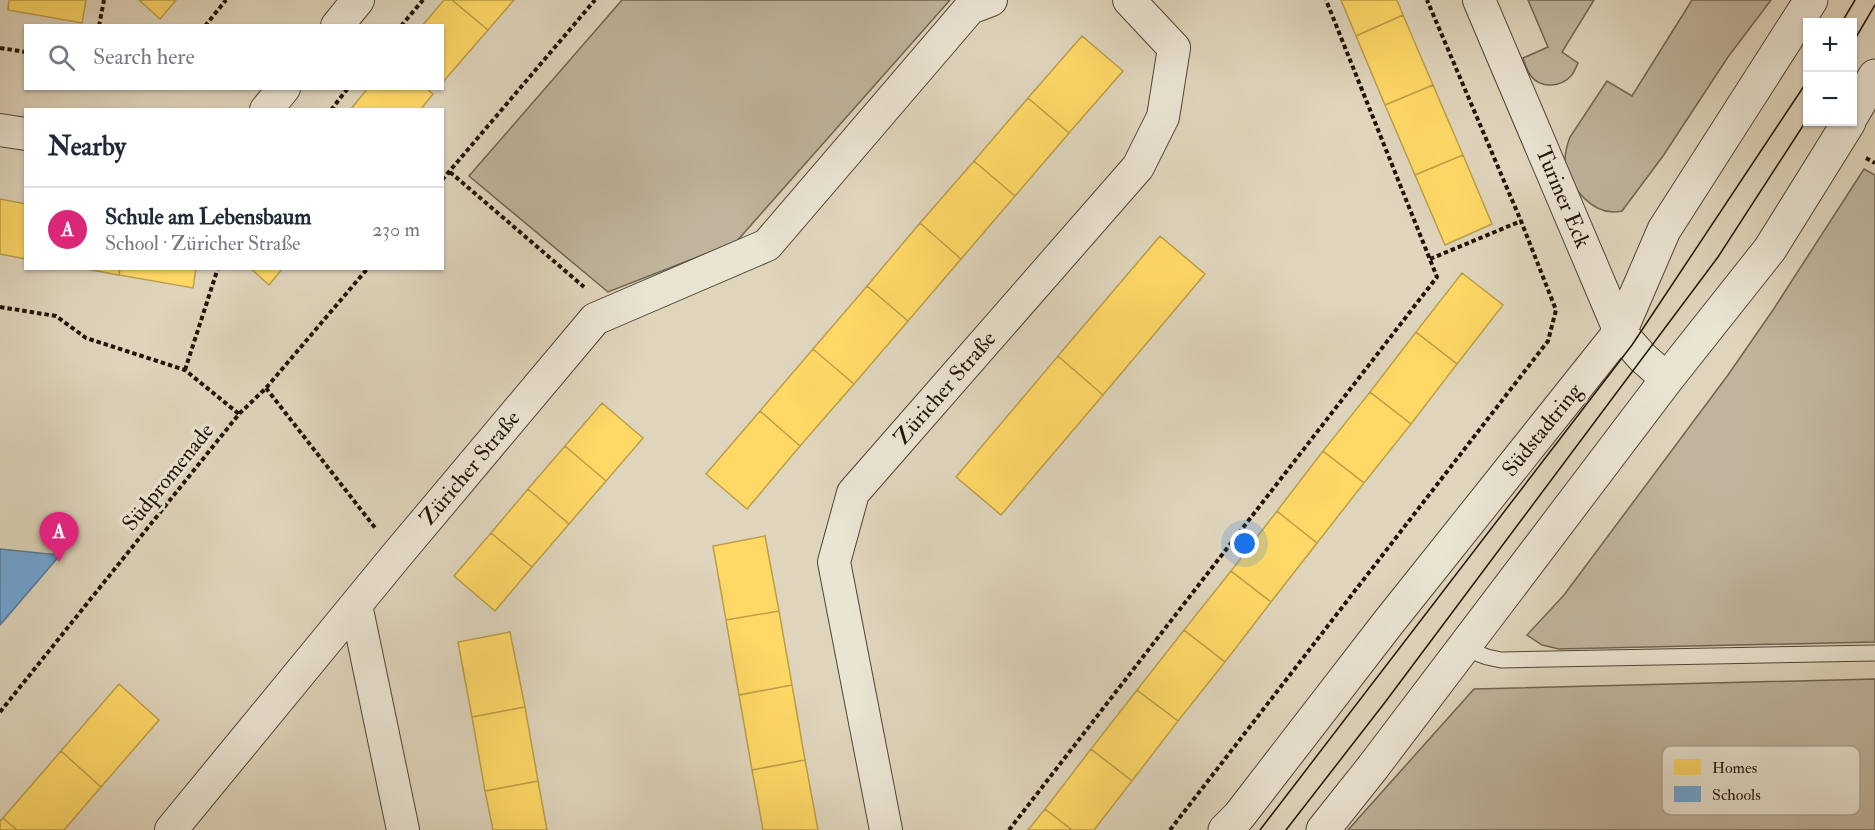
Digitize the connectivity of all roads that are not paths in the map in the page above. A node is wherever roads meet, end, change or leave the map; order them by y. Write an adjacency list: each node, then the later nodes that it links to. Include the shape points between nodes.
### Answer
1 (358, 0): 6 (street)
2 (991, 0): 16 (street, Züricher Straße, via 970,8 767,245 595,319)
3 (1130, 0): 21 (street, Züricher Straße, via 1174,48 1163,117 1138,166 853,493 834,562)
4 (1479, 0): 14 (street, Turiner Eck)
5 (1811, 0): 14 (street, Südstadtring, via 1664,230)
6 (339, 24)
7 (1875, 76): 9 (street)
8 (282, 90): 10 (street)
9 (1857, 107)
10 (268, 108)
11 (1847, 126): 15 (street, via 1770,249)
12 (0, 130): 13 (street)
13 (24, 134)
14 (1620, 332): 15 (street, Turiner Eck); 22 (street, Südstadtring)
15 (1667, 379): 17 (street)
16 (356, 604): 19 (street, Züricher Straße); 20 (street)
17 (1463, 648): 18 (lane, via 1501,660); 23 (street)
18 (1875, 654)
19 (171, 830)
20 (404, 830)
21 (886, 830)
22 (1226, 830)
23 (1323, 830)

